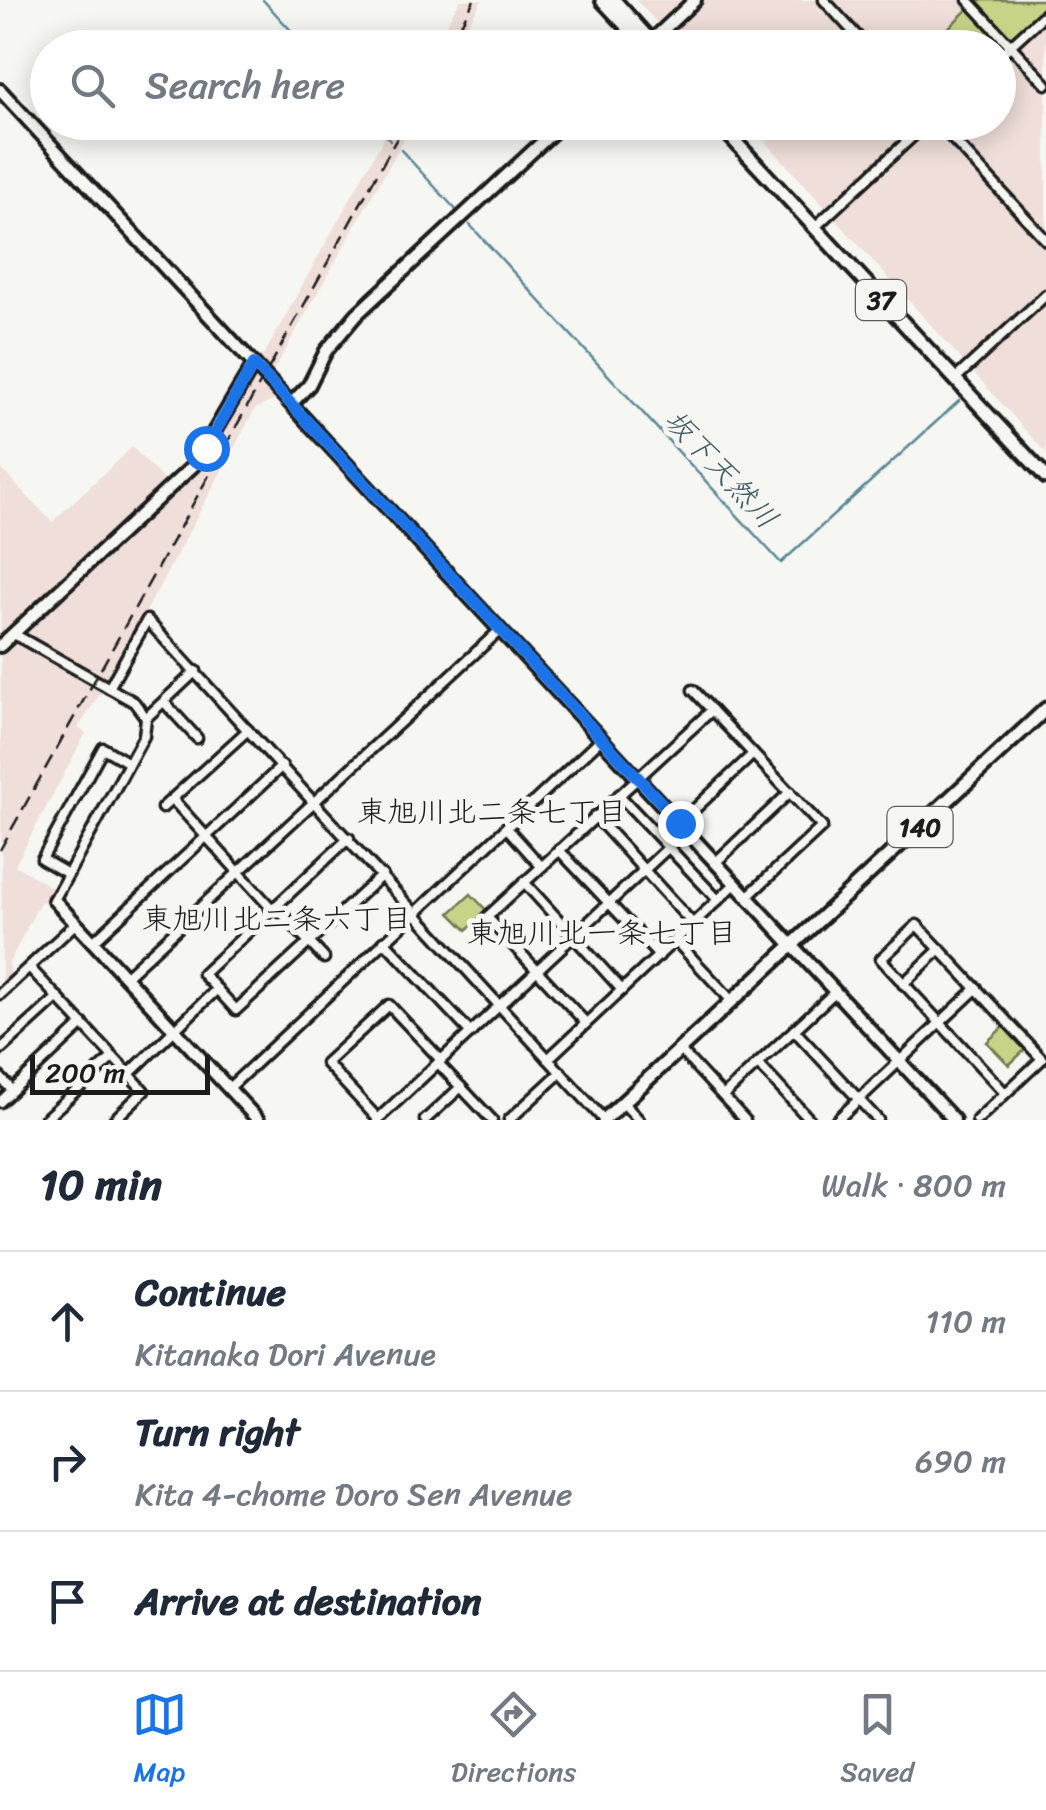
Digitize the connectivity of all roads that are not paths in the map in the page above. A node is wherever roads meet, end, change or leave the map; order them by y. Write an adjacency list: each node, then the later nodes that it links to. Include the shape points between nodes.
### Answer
1 (602, 0): 7 (main road)
2 (696, 0): 9 (street)
3 (824, 0): 10 (street)
4 (968, 0): 11 (street)
5 (617, 2): 8 (main road)
6 (1046, 13): 12 (street)
7 (633, 30)
8 (637, 30)
9 (665, 30)
10 (852, 30)
11 (995, 30)
12 (1016, 40)
13 (1016, 52): 14 (street)
14 (1046, 84)
15 (0, 90): 16 (street)
16 (30, 122)
17 (46, 140): 26 (street)
18 (545, 140): 28 (street, via 358,314)
19 (734, 140): 23 (main road, 37)
20 (743, 140): 23 (main road, 37)
21 (909, 140): 23 (street)
22 (954, 140): 24 (street)
23 (817, 225): 27 (main road, 37)
24 (1046, 240)
25 (1046, 294): 27 (street)
26 (254, 364): 28 (street); 32 (street, via 194,464)
27 (958, 376): 29 (main road, 37); 30 (main road, 37)
28 (291, 404): 31 (street)
29 (1046, 466)
30 (1046, 477)
31 (500, 630): 43 (street); 51 (street)
32 (14, 634): 33 (street); 35 (street)
33 (0, 646)
34 (196, 671): 35 (street, via 146,620); 37 (street); 41 (street)
35 (109, 688): 40 (street)
36 (693, 690): 38 (street)
37 (164, 702): 40 (street); 42 (street)
38 (712, 710): 44 (street); 47 (street)
39 (1046, 710): 81 (main road, 140)
40 (146, 718): 45 (street)
41 (248, 730): 46 (street); 50 (street)
42 (197, 738)
43 (601, 739): 47 (street); 54 (street)
44 (753, 754): 48 (street); 55 (street)
45 (129, 763): 64 (street); 64 (street, via 103,748 76,796 42,859)
46 (282, 766): 51 (street); 56 (street)
47 (638, 778): 49 (street); 55 (street)
48 (790, 792): 60 (street); 68 (street, via 822,827)
49 (620, 795): 53 (street); 58 (street)
50 (173, 800): 52 (street); 56 (street)
51 (315, 801): 57 (street); 63 (street)
52 (162, 808)
53 (595, 816): 59 (street); 62 (street)
54 (506, 827): 61 (street); 73 (street)
55 (683, 827): 58 (street); 60 (street)
56 (206, 836): 63 (street); 79 (street)
57 (349, 838): 65 (street); 72 (street)
58 (668, 848): 62 (street); 70 (street)
59 (560, 850): 61 (street); 71 (street)
60 (715, 862): 67 (street)
61 (542, 866): 66 (street)
62 (644, 871): 71 (street); 75 (street)
63 (240, 872): 72 (street); 87 (street)
64 (68, 874): 69 (street)
65 (382, 875): 73 (street); 80 (street)
66 (524, 882): 76 (street); 86 (street, via 487,917)
67 (736, 884): 68 (street); 70 (street)
68 (747, 897): 81 (street)
69 (54, 900): 74 (street)
70 (718, 900): 75 (street)
71 (610, 903): 76 (street); 83 (street)
72 (274, 908): 80 (street); 90 (street, via 203,974)
73 (414, 912): 77 (street); 96 (street)
74 (76, 924): 79 (street); 85 (street)
75 (693, 924): 78 (street)
76 (573, 936): 86 (street); 91 (street)
77 (384, 940): 102 (street); 114 (street)
78 (675, 940): 83 (street); 95 (street)
79 (92, 942): 87 (street)
80 (309, 942): 84 (street); 90 (street, via 236,1010)
81 (793, 945): 92 (street); 95 (main road, 140)
82 (940, 949): 88 (street); 88 (street, via 917,925 881,959); 89 (street)
83 (659, 956): 91 (street)
84 (324, 958)
85 (29, 967): 93 (street); 94 (street)
86 (537, 970): 96 (street); 97 (street)
87 (125, 977): 100 (street)
88 (903, 984): 98 (street)
89 (978, 988): 98 (street); 116 (street, via 1042,1059)
90 (217, 990): 100 (street)
91 (622, 990): 97 (street)
92 (836, 992): 101 (street); 107 (street)
93 (0, 994)
94 (58, 997): 99 (street); 103 (street)
95 (732, 1001): 104 (main road, 140)
96 (499, 1006): 102 (street); 106 (street)
97 (586, 1023): 106 (street)
98 (941, 1023): 107 (street); 116 (street)
99 (83, 1024): 105 (street); 115 (street)
100 (174, 1030): 111 (street); 114 (street)
101 (794, 1030): 109 (street); 118 (street)
102 (471, 1033): 108 (street)
103 (0, 1050)
104 (680, 1050): 117 (street); 120 (main road, 140)
105 (112, 1057): 111 (street); 121 (street)
106 (548, 1059): 110 (street)
107 (899, 1060): 118 (street); 134 (street)
108 (440, 1062): 113 (street); 124 (street); 124 (street, via 389,1005 326,1063)
109 (758, 1064): 117 (street); 131 (street)
110 (561, 1072): 127 (street); 128 (street)
111 (129, 1074): 122 (street, via 144,1091)
112 (0, 1076): 115 (street)
113 (461, 1086): 125 (street); 126 (street)
114 (229, 1088): 123 (street)
115 (12, 1090): 119 (street)
116 (1005, 1093): 135 (street)
117 (723, 1096): 130 (street)
118 (859, 1099): 132 (street); 133 (street)
119 (0, 1102)
120 (623, 1102): 128 (main road, 140); 129 (street)
121 (44, 1120)
122 (114, 1120)
123 (258, 1120)
124 (378, 1120)
125 (425, 1120)
126 (492, 1120)
127 (510, 1120)
128 (604, 1120)
129 (639, 1120)
130 (745, 1120)
131 (810, 1120)
132 (836, 1120)
133 (878, 1120)
134 (954, 1120)
135 (976, 1120)

